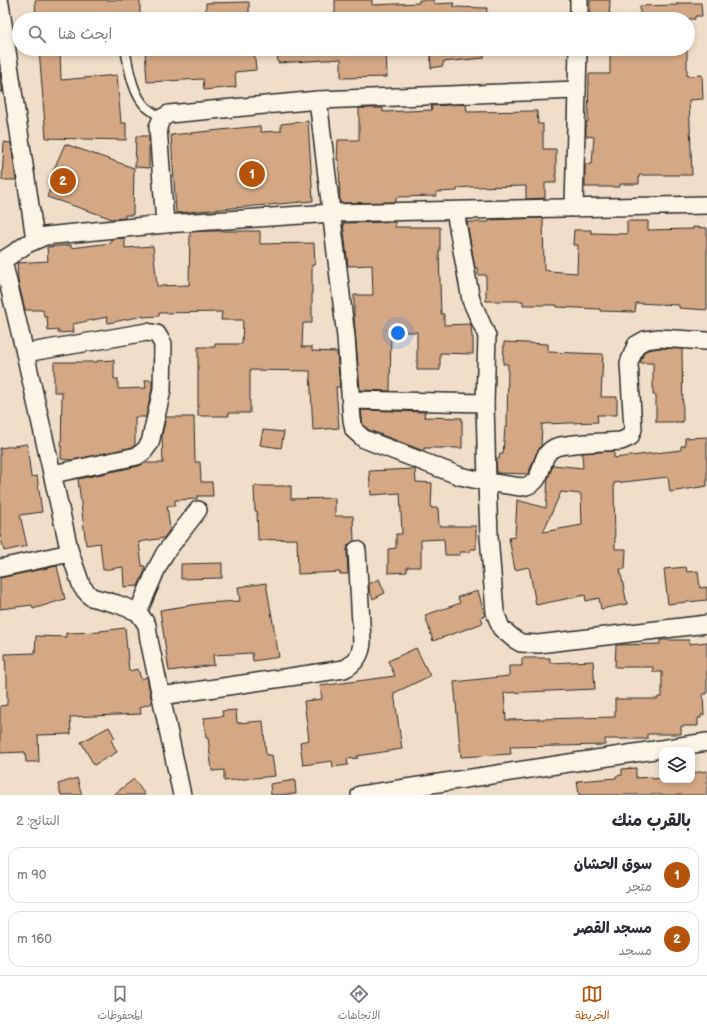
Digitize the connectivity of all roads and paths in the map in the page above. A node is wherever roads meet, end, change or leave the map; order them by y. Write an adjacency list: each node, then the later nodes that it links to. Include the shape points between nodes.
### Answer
1 (579, 0): 3 (street)
2 (0, 4): 4 (street)
3 (579, 12)
4 (3, 44): 15 (street)
5 (126, 56): 9 (lane, via 137,94 146,107)
6 (578, 56): 7 (street)
7 (577, 90): 8 (street); 11 (street)
8 (318, 100): 9 (street, via 169,114); 13 (street)
9 (162, 118): 14 (street, via 158,127)
10 (707, 205): 11 (street)
11 (574, 208): 12 (street)
12 (455, 211): 13 (street); 20 (street, via 472,300 487,336)
13 (332, 214): 14 (street); 19 (street)
14 (166, 224): 15 (street, via 45,236)
15 (35, 240): 16 (street)
16 (2, 261): 18 (street)
17 (707, 341): 22 (street, via 659,338 646,340 636,346 628,363 633,429 626,440 556,446 547,453 537,480 526,487)
18 (26, 353): 21 (street); 21 (street, via 147,332 157,334 163,344 162,390 150,443 144,451 137,456)
19 (351, 400): 20 (street); 22 (street, via 353,425 364,439 460,476)
20 (485, 403): 22 (street)
21 (53, 474): 25 (street)
22 (487, 482): 28 (street, via 488,536 496,612 501,628 514,639 525,644 538,644)
23 (198, 510): 27 (street, via 165,553)
24 (357, 550): 29 (street, via 362,642 359,656 350,666 344,669)
25 (70, 553): 26 (street); 27 (street, via 82,587 91,597)
26 (0, 568)
27 (138, 612): 29 (street, via 147,625)
28 (707, 624)
29 (161, 696): 31 (street)
30 (707, 742): 32 (street)
31 (182, 795)
32 (360, 795)

